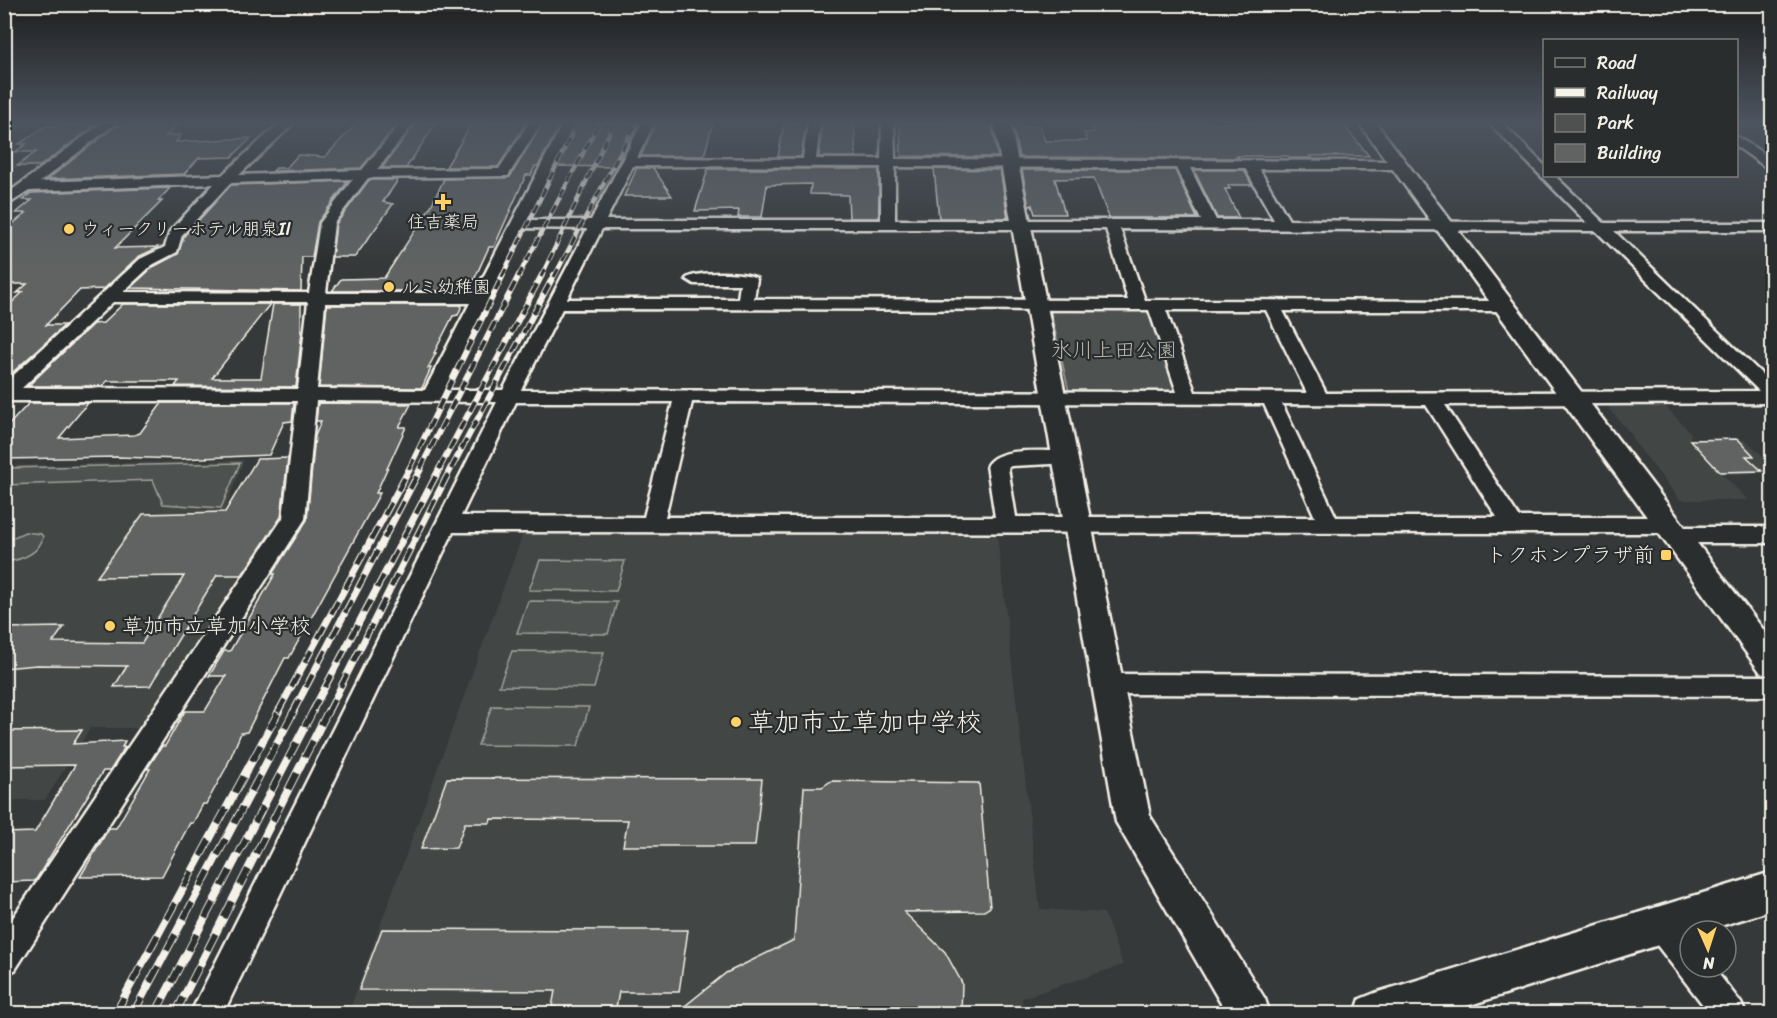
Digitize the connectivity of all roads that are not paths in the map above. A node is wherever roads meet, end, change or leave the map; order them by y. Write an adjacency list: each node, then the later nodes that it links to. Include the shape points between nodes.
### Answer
1 (47, 171): 16 (street)
2 (236, 171): 14 (street)
3 (368, 171): 12 (street)
4 (504, 171): 12 (street)
5 (545, 171): 18 (street)
6 (625, 171): 19 (street)
7 (888, 171): 20 (street)
8 (1011, 171): 21 (street)
9 (1184, 171): 23 (street)
10 (1253, 171): 24 (street)
11 (1402, 171): 25 (street)
12 (365, 174): 14 (street); 30 (street, via 327,223)
13 (1549, 177): 26 (street)
14 (227, 179): 16 (street); 29 (street, via 175,234 172,249 146,262)
15 (4, 183): 16 (street)
16 (28, 185): 17 (street)
17 (4, 203)
18 (518, 224): 19 (street); 31 (street)
19 (596, 226): 20 (street); 32 (street)
20 (888, 226): 21 (street)
21 (1021, 226): 22 (street); 34 (street)
22 (1112, 226): 23 (street); 35 (street)
23 (1210, 226): 24 (street)
24 (1285, 226): 25 (street)
25 (1445, 226): 26 (street); 38 (street)
26 (1600, 227): 27 (street); 42 (street)
27 (1773, 227)
28 (694, 279): 33 (street, via 749,279)
29 (111, 297): 30 (street); 39 (street)
30 (318, 298): 31 (street); 40 (street)
31 (480, 298): 43 (street)
32 (557, 304): 33 (street); 41 (street)
33 (745, 304): 34 (street)
34 (1038, 304): 35 (street); 45 (street)
35 (1138, 305): 36 (street)
36 (1156, 305): 37 (street); 46 (street)
37 (1272, 305): 38 (street); 48 (street)
38 (1505, 306): 49 (street)
39 (5, 394): 40 (street)
40 (306, 396): 43 (street); 66 (street, via 294,519 288,531)
41 (509, 396): 43 (street); 44 (street); 53 (street)
42 (1773, 396): 49 (street)
43 (431, 397)
44 (684, 397): 45 (street); 52 (street)
45 (1053, 397): 46 (street); 51 (street)
46 (1188, 398): 47 (street)
47 (1270, 398): 48 (street); 56 (street)
48 (1318, 398): 50 (street)
49 (1574, 398): 50 (street); 58 (street)
50 (1432, 399): 57 (street)
51 (1064, 458): 54 (street, via 1007,459 997,465); 55 (street)
52 (654, 523): 53 (street); 54 (street)
53 (446, 524): 68 (street)
54 (1006, 524): 55 (street)
55 (1077, 524): 56 (street); 61 (street)
56 (1329, 524): 57 (street)
57 (1512, 524): 58 (street)
58 (1673, 530): 59 (street); 60 (street)
59 (1773, 535)
60 (1773, 664)
61 (1108, 684): 62 (street); 69 (street, via 1134,822)
62 (1773, 686)
63 (1773, 891): 64 (street)
64 (1661, 925): 65 (street); 70 (street)
65 (1678, 947)
66 (4, 959)
67 (1703, 979): 71 (street)
68 (206, 1014)
69 (1250, 1014)
70 (1375, 1014)
71 (1730, 1014)

